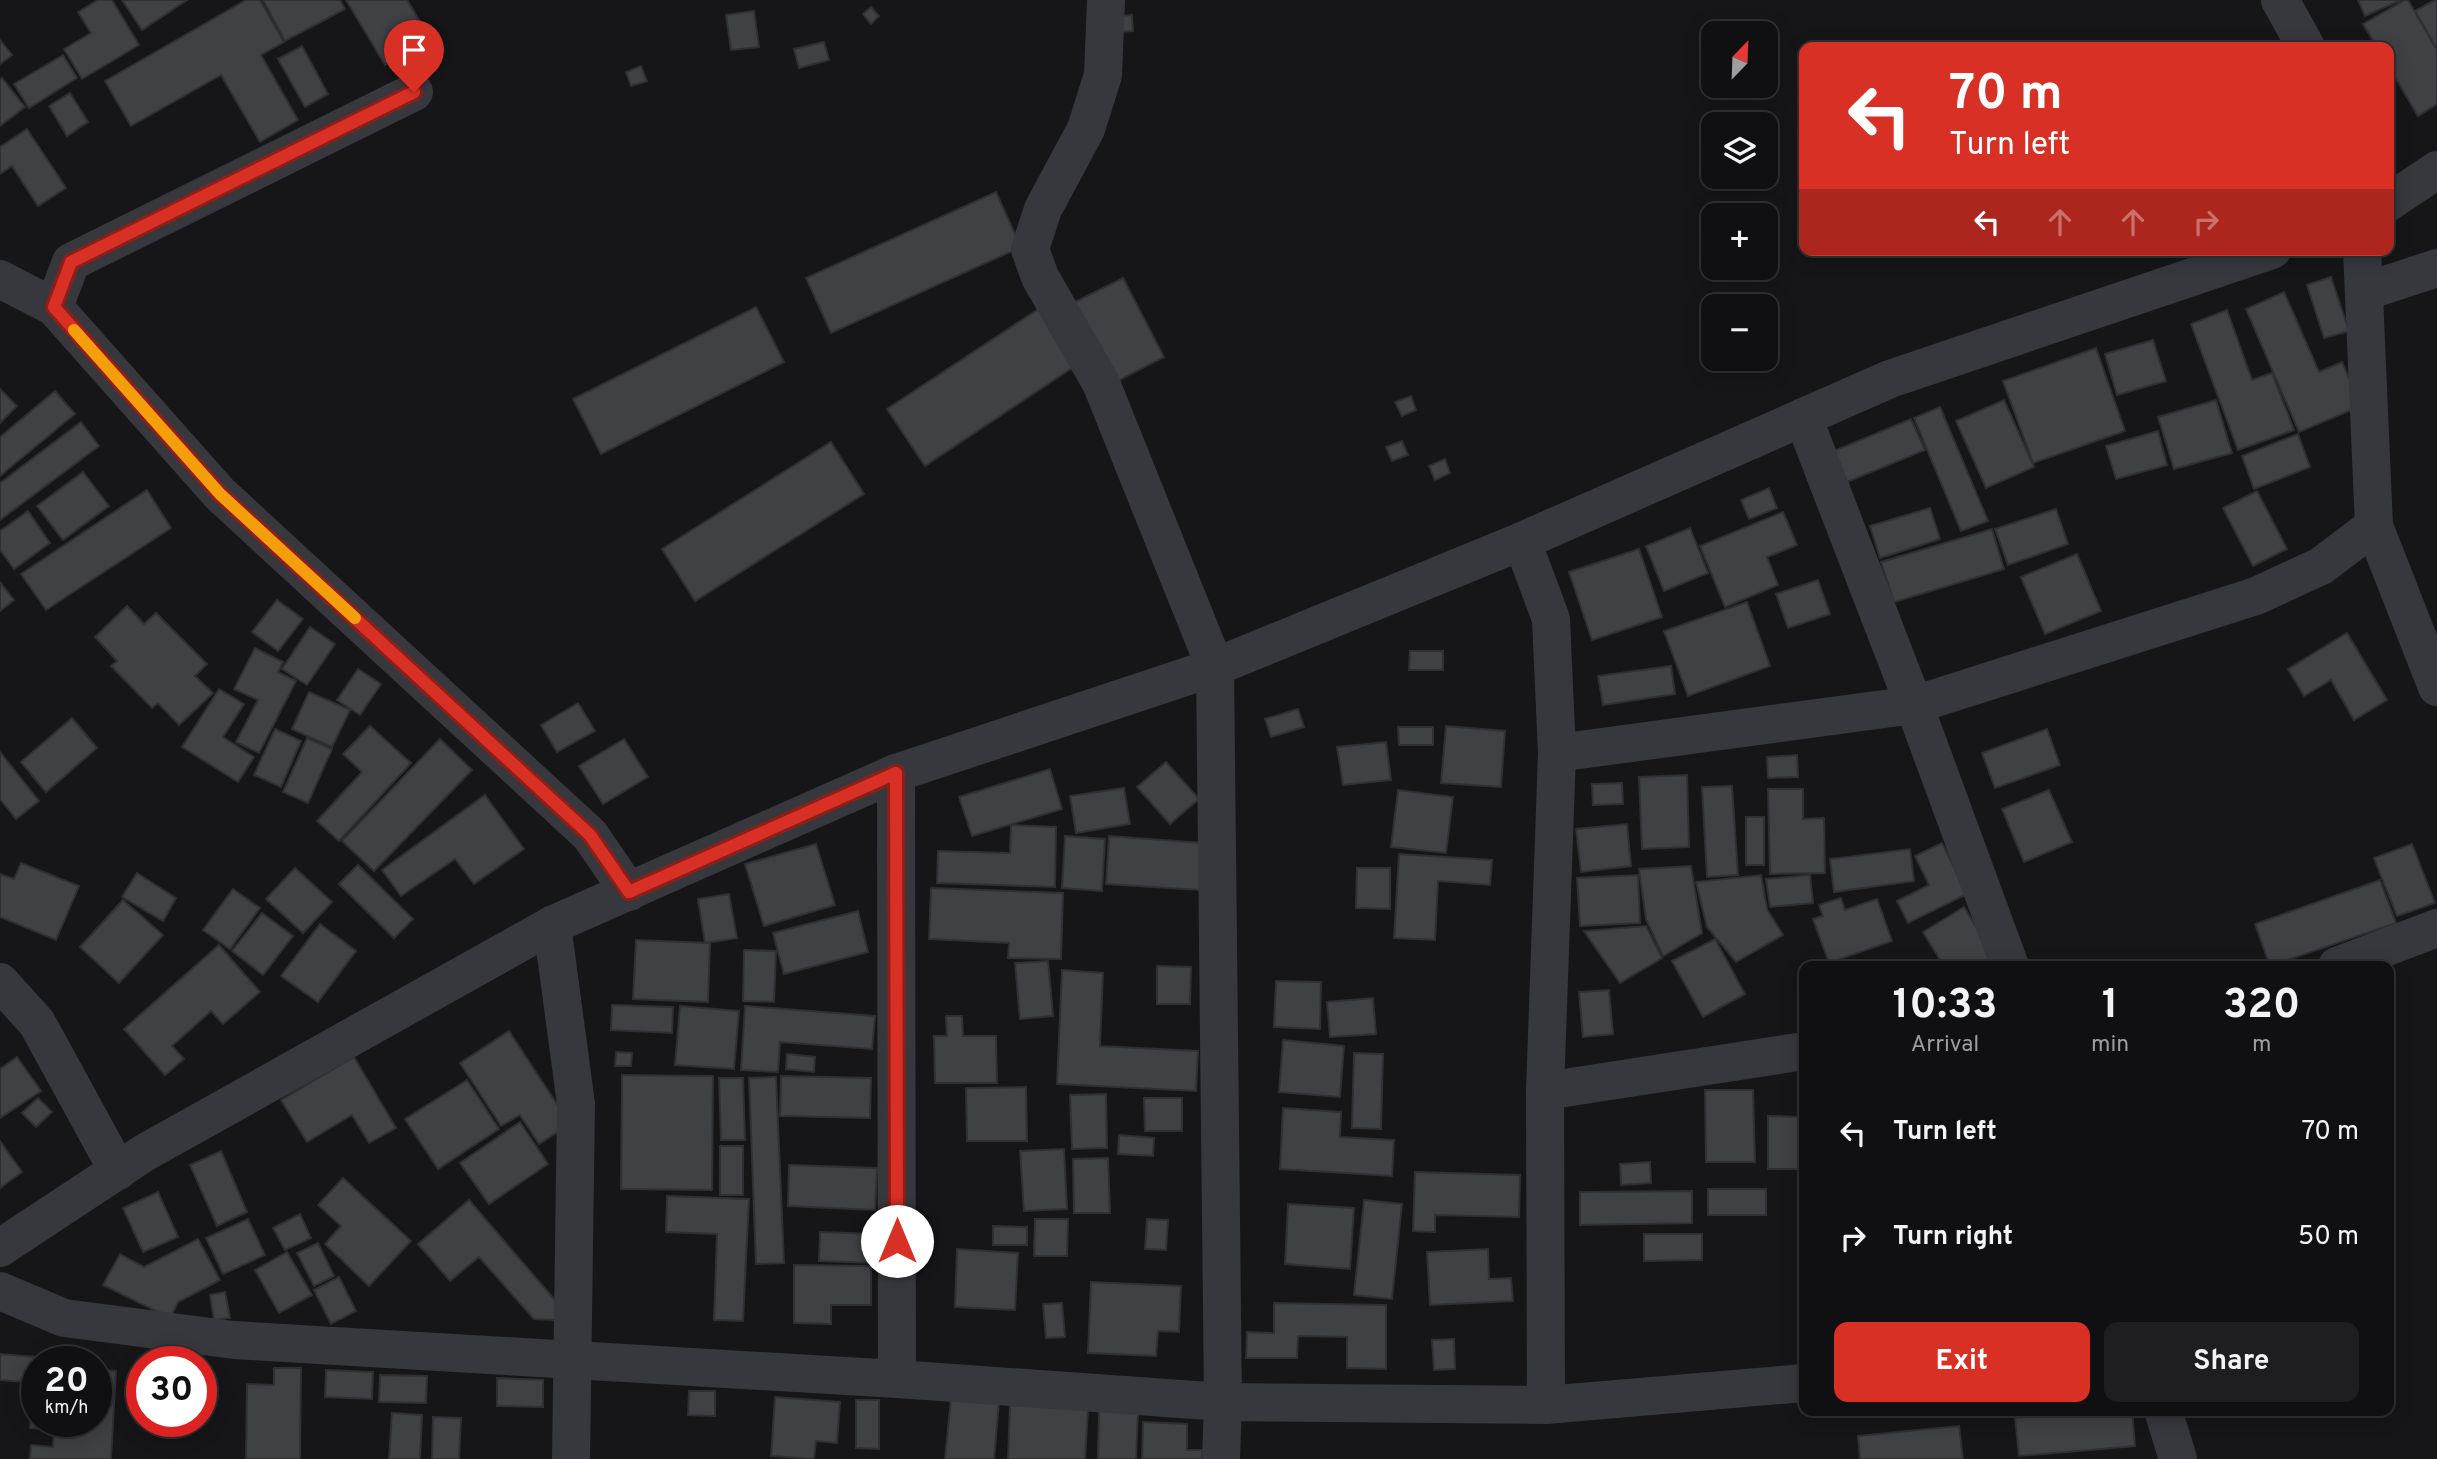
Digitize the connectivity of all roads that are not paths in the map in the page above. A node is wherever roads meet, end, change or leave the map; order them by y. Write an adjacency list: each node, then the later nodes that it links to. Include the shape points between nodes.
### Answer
1 (1107, 0): 17 (street, via 1103,75 1086,130 1043,209 1030,248 1040,277 1101,383)
2 (2280, 0): 3 (street)
3 (2303, 42)
4 (414, 92): 12 (street, via 71,262)
5 (2437, 170): 6 (street)
6 (2394, 199)
7 (2254, 256): 13 (street, via 1890,379)
8 (2362, 256): 11 (street)
9 (2437, 268): 11 (street)
10 (0, 279): 12 (street)
11 (2364, 292): 14 (street)
12 (54, 307): 22 (street, via 220,494 590,835)
13 (1803, 417): 15 (street); 19 (street)
14 (2374, 526): 16 (street); 19 (street, via 2321,566 2256,596)
15 (1522, 541): 17 (street); 20 (street, via 1551,619)
16 (2424, 614): 18 (street)
17 (1215, 667): 21 (street); 36 (street)
18 (2437, 687)
19 (1914, 705): 20 (street); 25 (street)
20 (1557, 754): 29 (street)
21 (896, 773): 22 (street); 34 (street)
22 (629, 892): 23 (street)
23 (552, 925): 30 (street); 33 (street, via 576,1104)
24 (2437, 928): 26 (street)
25 (2008, 961)
26 (2350, 961)
27 (0, 982): 30 (street, via 37,1023)
28 (1799, 1052): 29 (street)
29 (1545, 1091): 37 (street)
30 (118, 1171): 31 (street)
31 (0, 1248)
32 (0, 1291): 33 (street, via 64,1318 234,1340)
33 (573, 1360): 34 (street); 39 (street)
34 (897, 1379): 36 (street)
35 (1799, 1383): 37 (street)
36 (1223, 1402): 37 (street); 40 (street)
37 (1546, 1405)
38 (2165, 1416): 41 (street)
39 (571, 1459)
40 (1221, 1459)
41 (2178, 1459)

